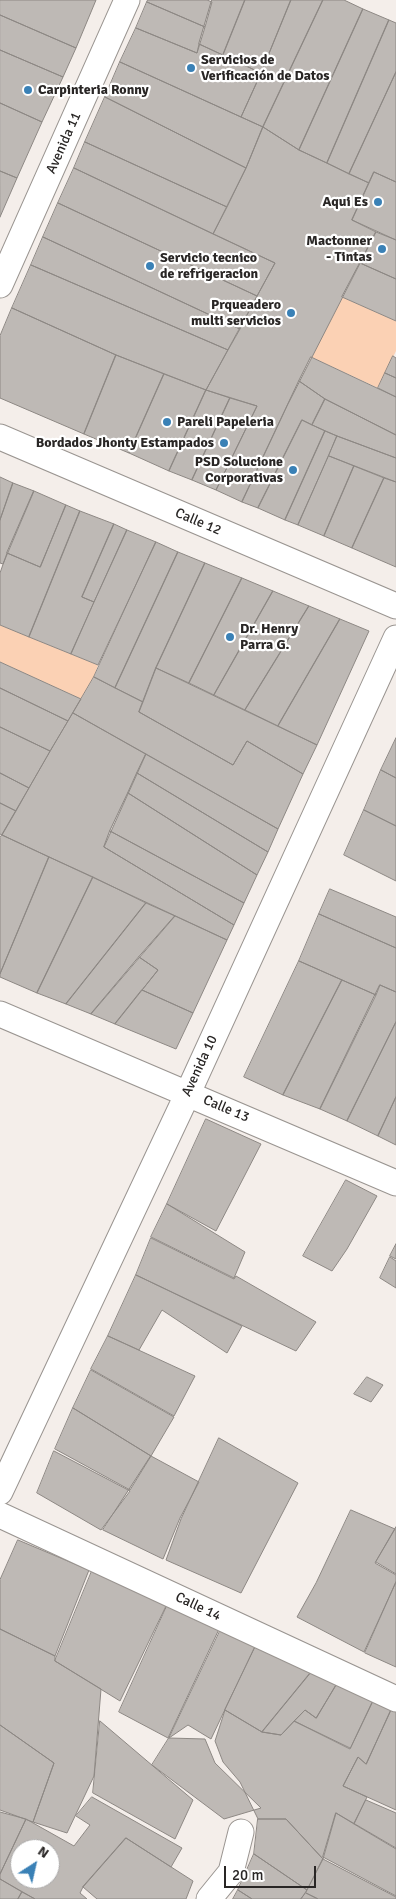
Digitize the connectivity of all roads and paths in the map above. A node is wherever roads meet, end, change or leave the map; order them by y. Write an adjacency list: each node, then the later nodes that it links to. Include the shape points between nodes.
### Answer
1 (127, 0): 2 (street, Avenida 11)
2 (0, 285)
3 (0, 437): 4 (street, Calle 12)
4 (396, 606)
5 (396, 638): 7 (street, Avenida 10)
6 (0, 1014): 7 (street, Calle 13)
7 (188, 1093): 8 (street, Calle 13); 9 (street, Avenida 10)
8 (396, 1183)
9 (0, 1492)
10 (0, 1515): 11 (street, Calle 14)
11 (396, 1699)
12 (241, 1832): 13 (street, via 231,1872)
13 (209, 1899)

